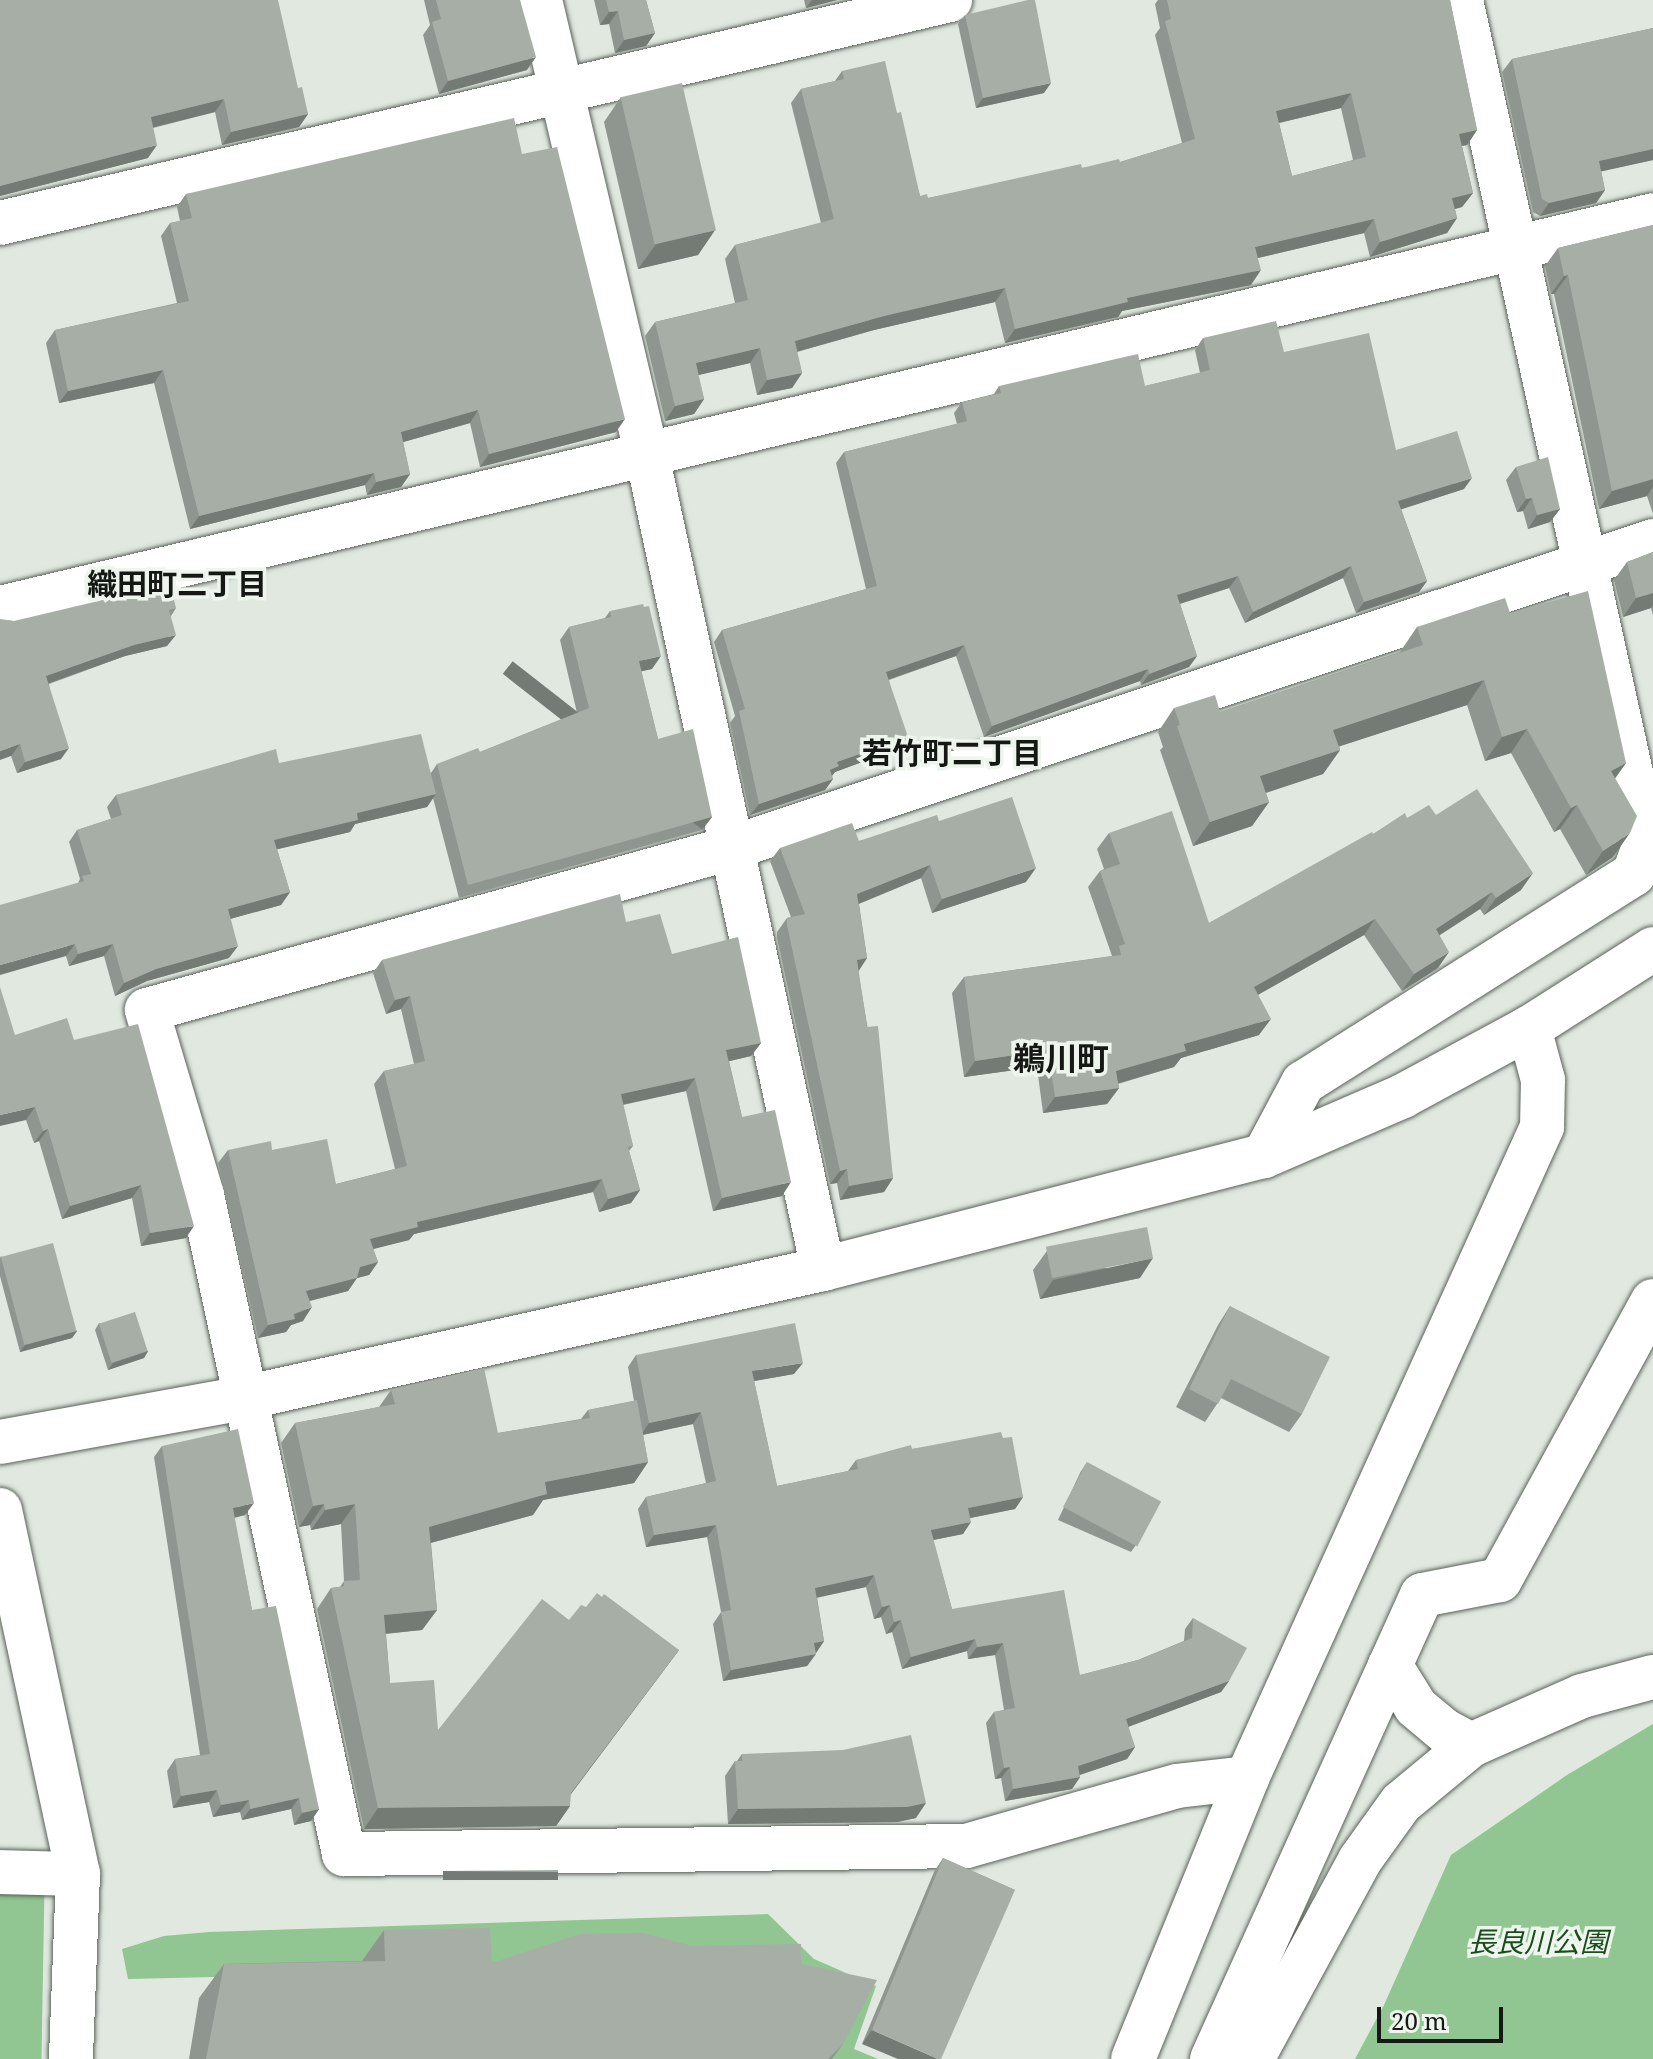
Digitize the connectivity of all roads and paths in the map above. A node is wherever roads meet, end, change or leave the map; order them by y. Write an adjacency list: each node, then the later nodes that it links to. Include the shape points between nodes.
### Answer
1 (540, 0): 4 (street)
2 (950, 0): 4 (street)
3 (1461, 0): 7 (street)
4 (563, 92): 6 (street); 8 (street)
5 (1653, 215): 7 (street)
6 (0, 223)
7 (1518, 246): 8 (street); 10 (street)
8 (647, 455): 11 (street); 12 (street)
9 (1653, 541): 10 (street)
10 (1587, 564): 12 (street); 15 (street, via 1646,841 1634,874 1303,1083)
11 (0, 608)
12 (731, 848): 16 (street); 19 (street, via 147,1010 202,1195)
13 (1653, 949): 14 (street)
14 (1529, 1028): 15 (street, via 1403,1096); 25 (street, via 1543,1080 1542,1127)
15 (1264, 1156): 16 (street)
16 (823, 1269): 19 (street)
17 (1653, 1301): 18 (street)
18 (1633, 1373): 22 (street, via 1500,1580 1422,1595)
19 (244, 1398): 20 (street); 25 (street, via 344,1854 966,1846 1177,1786)
20 (0, 1442)
21 (0, 1510): 27 (street)
22 (1390, 1665): 24 (street, via 1416,1707); 30 (street)
23 (1653, 1677): 24 (street, via 1582,1696)
24 (1471, 1745): 31 (street, via 1401,1803 1360,1860)
25 (1247, 1778): 29 (street)
26 (0, 1872): 27 (street)
27 (78, 1874): 28 (street)
28 (71, 2059)
29 (1133, 2059)
30 (1212, 2059)
31 (1252, 2059)

